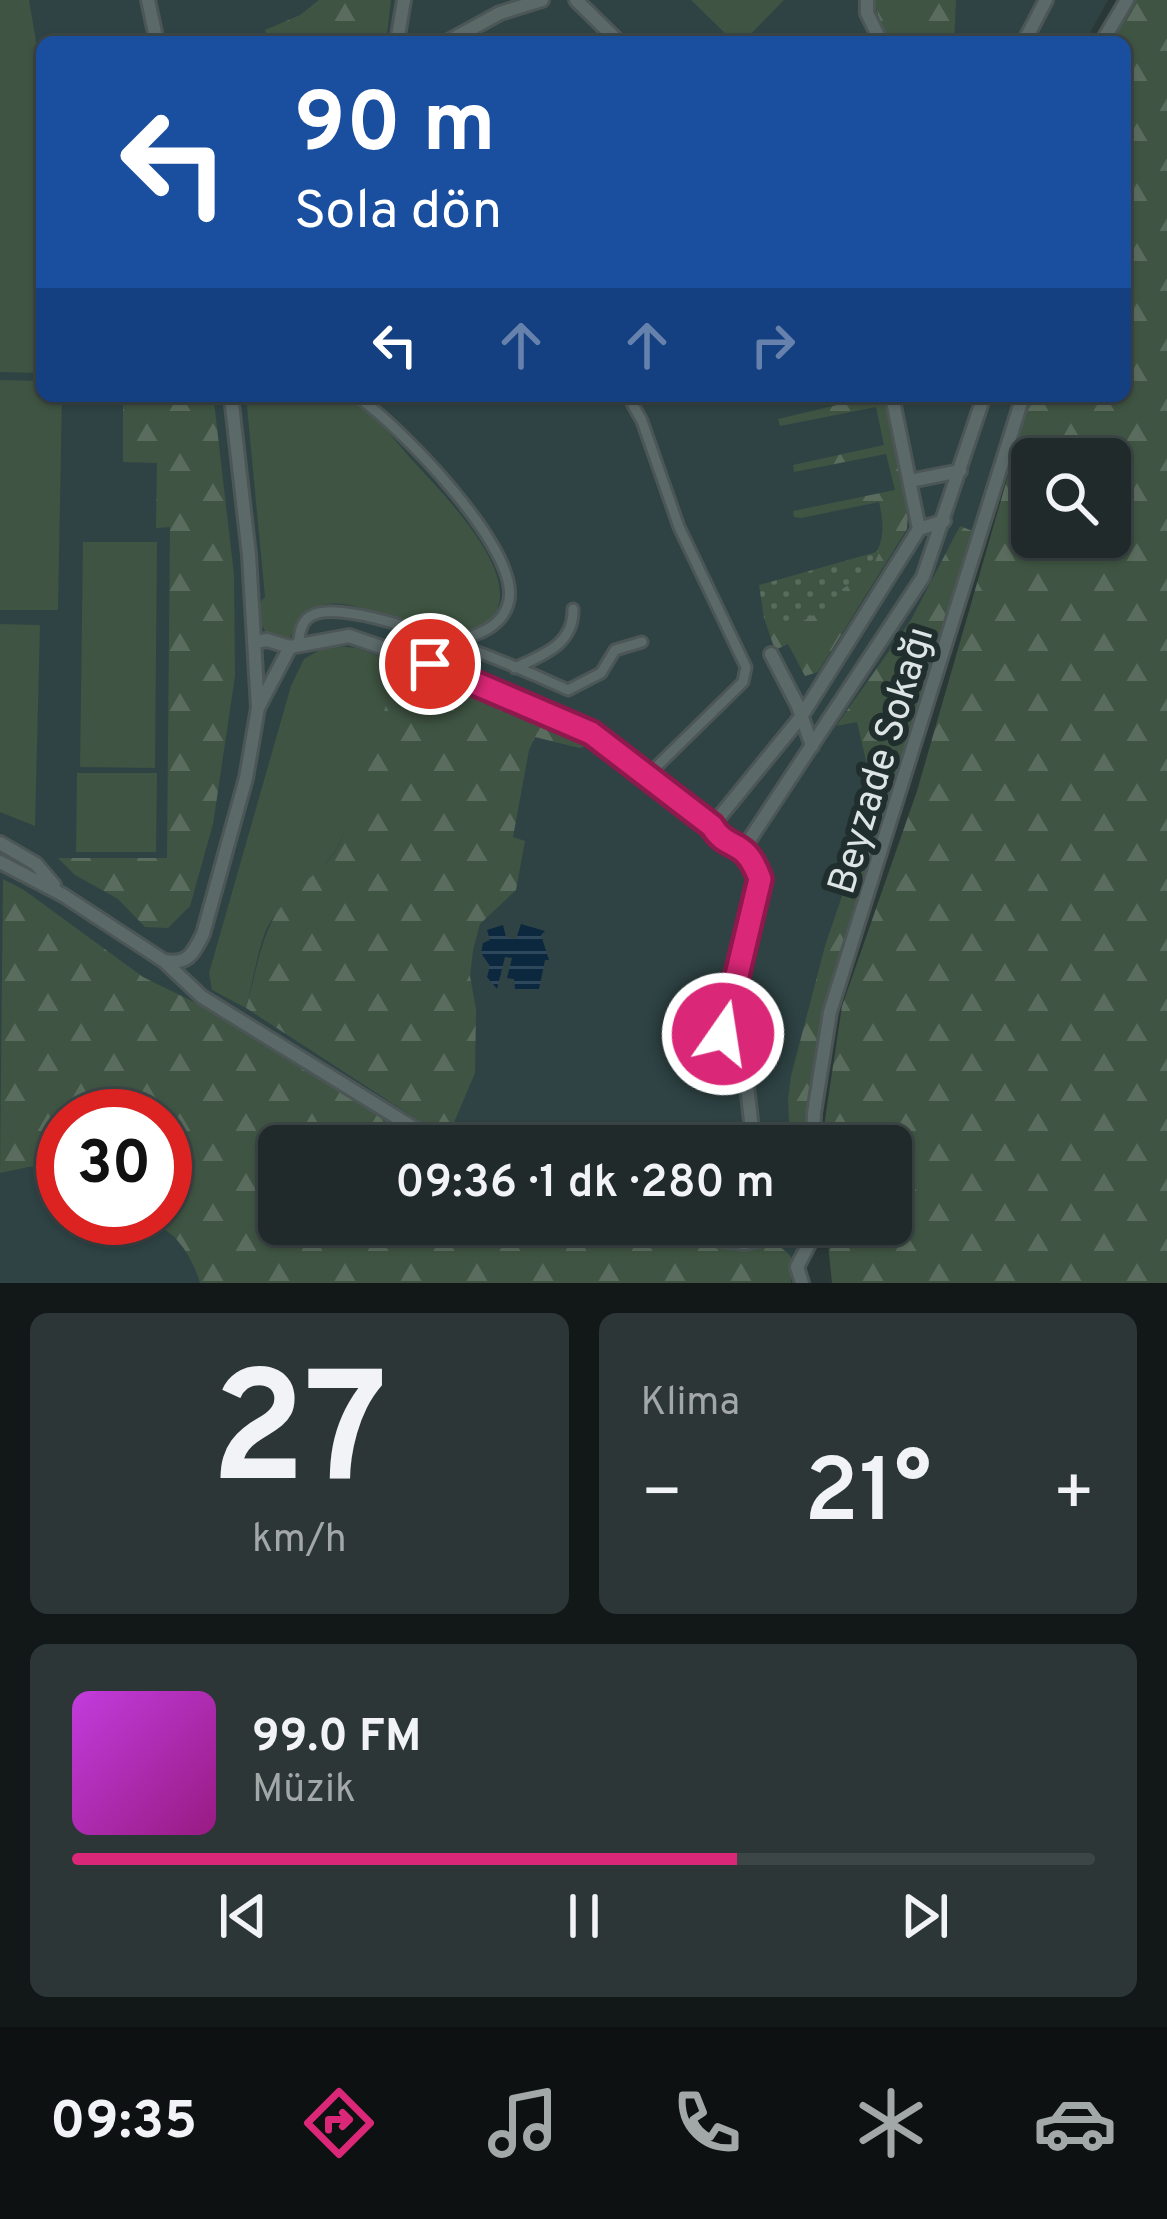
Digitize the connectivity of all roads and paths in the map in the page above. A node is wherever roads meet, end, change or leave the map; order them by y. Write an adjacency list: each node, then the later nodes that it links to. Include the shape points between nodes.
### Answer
1 (148, 0): 8 (street)
2 (404, 0): 9 (street)
3 (542, 0): 10 (street)
4 (576, 0): 11 (street)
5 (867, 0): 12 (street)
6 (1046, 0): 13 (street)
7 (1127, 0): 14 (street)
8 (156, 36)
9 (398, 36)
10 (458, 36)
11 (613, 36)
12 (877, 36)
13 (1027, 36)
14 (1106, 36)
15 (232, 402): 26 (street)
16 (362, 402): 28 (street, via 458,495 506,574 510,598 502,617 486,632)
17 (631, 402): 35 (street, via 746,667 743,682)
18 (893, 402): 22 (street)
19 (982, 402): 21 (street)
20 (1021, 402): 44 (street, Beyzade Sokağı, via 830,1012)
21 (960, 471): 22 (street); 23 (street)
22 (910, 481): 24 (street)
23 (944, 521): 24 (street); 34 (street, via 923,577)
24 (919, 529): 33 (street)
25 (573, 609): 31 (street, via 563,642)
26 (254, 642): 29 (street); 32 (street)
27 (642, 642): 31 (street, via 615,650 601,673 568,690)
28 (451, 643): 29 (street, via 331,610 310,615); 31 (street)
29 (294, 646): 32 (street); 35 (street, via 349,636 430,664 564,718)
30 (770, 654): 33 (street)
31 (515, 668)
32 (258, 708): 41 (street, via 203,934 193,956)
33 (801, 717): 34 (street); 36 (street)
34 (812, 746): 38 (street)
35 (649, 774): 36 (street)
36 (712, 826): 38 (street)
37 (0, 843): 40 (street, via 36,864)
38 (744, 848): 43 (street, via 760,879 716,1060 747,1087)
39 (0, 862): 40 (street)
40 (63, 895): 41 (street)
41 (164, 961): 42 (street, via 202,998)
42 (409, 1125)
43 (752, 1125)
44 (814, 1125)
45 (808, 1245): 46 (street, via 797,1267)
46 (802, 1283)

